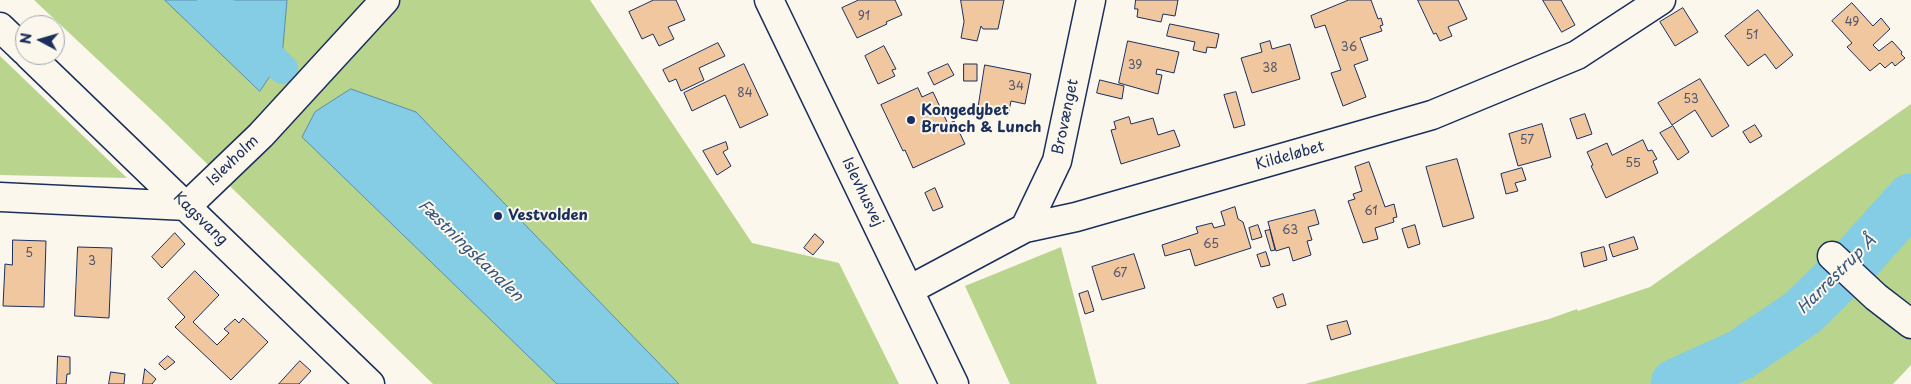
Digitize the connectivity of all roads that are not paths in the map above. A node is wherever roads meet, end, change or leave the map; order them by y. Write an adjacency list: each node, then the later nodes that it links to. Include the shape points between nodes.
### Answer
1 (385, 0): 9 (street, Islevholm, via 282,113)
2 (769, 0): 12 (street, Islevhusvej)
3 (1091, 0): 10 (street, Brovænget, via 1057,161)
4 (1661, 0): 10 (street, Kildeløbet, via 1577,55 1432,116 1094,212)
5 (0, 27): 6 (street)
6 (15, 41)
7 (39, 65): 9 (street, Kagsvang)
8 (0, 197): 9 (street)
9 (187, 206): 14 (street, Kagsvang)
10 (1025, 228): 12 (street, Kildeløbet)
11 (1832, 256): 13 (street)
12 (909, 290): 15 (street, Islevhusvej)
13 (1911, 324)
14 (370, 384)
15 (954, 384)

